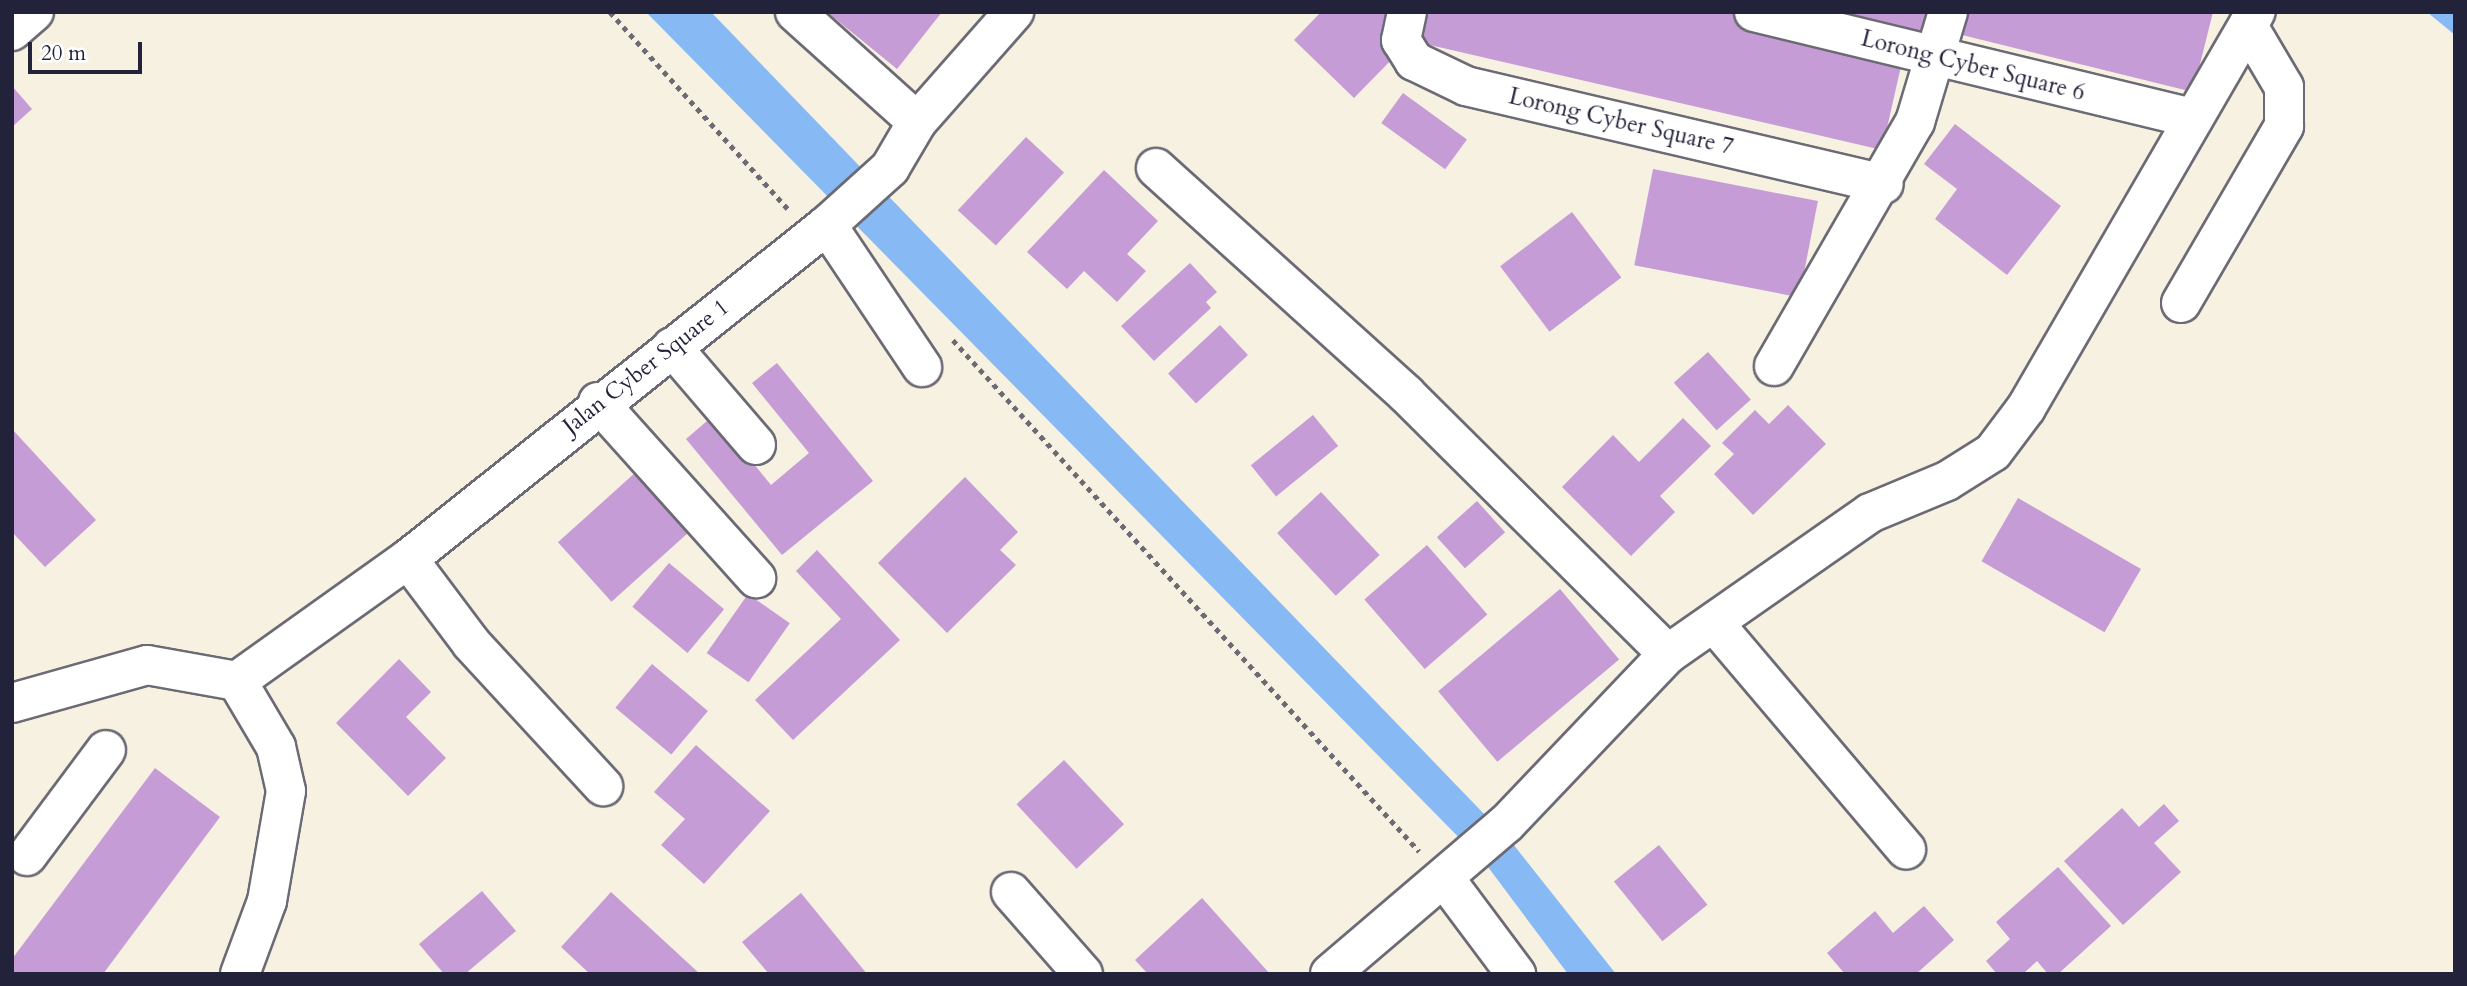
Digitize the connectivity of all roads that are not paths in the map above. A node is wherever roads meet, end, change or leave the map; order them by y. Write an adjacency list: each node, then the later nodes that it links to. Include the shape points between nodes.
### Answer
1 (34, 12): 8 (street)
2 (1014, 12): 11 (street, Jalan Cyber Square 1)
3 (1407, 12): 13 (street, Lorong Cyber Square 7, via 1401,40 1414,61 1466,86)
4 (1754, 12): 9 (street, Lorong Cyber Square 6)
5 (1948, 12): 9 (street)
6 (796, 13): 11 (street)
7 (2252, 19): 10 (street); 15 (street, via 2284,87 2284,126)
8 (12, 31)
9 (1938, 58): 10 (street, Lorong Cyber Square 6); 13 (street)
10 (2193, 118): 23 (street, via 2026,408 1993,452 1947,481 1870,513)
11 (917, 122): 14 (street, Jalan Cyber Square 1, via 890,168)
12 (1156, 167): 24 (street, via 1406,394)
13 (1884, 184): 17 (street)
14 (827, 223): 16 (street, Jalan Cyber Square 1); 18 (street)
15 (2181, 303)
16 (672, 347): 19 (street, Jalan Cyber Square 1); 20 (street)
17 (1774, 366)
18 (922, 367)
19 (598, 402): 21 (street, Jalan Cyber Square 1); 22 (street)
20 (757, 445)
21 (408, 559): 25 (street, Jalan Cyber Square 1); 28 (street, via 471,643)
22 (756, 578)
23 (1714, 624): 24 (street); 29 (street)
24 (1668, 654): 31 (street)
25 (237, 681): 26 (street, via 147,665 93,676 36,701); 33 (street, via 276,747 286,791 278,856)
26 (12, 703)
27 (106, 750): 30 (street)
28 (603, 786)
29 (1906, 849)
30 (17, 859)
31 (1455, 871): 35 (street); 36 (street)
32 (1011, 892): 34 (street)
33 (240, 974)
34 (1083, 974)
35 (1330, 974)
36 (1516, 974)

